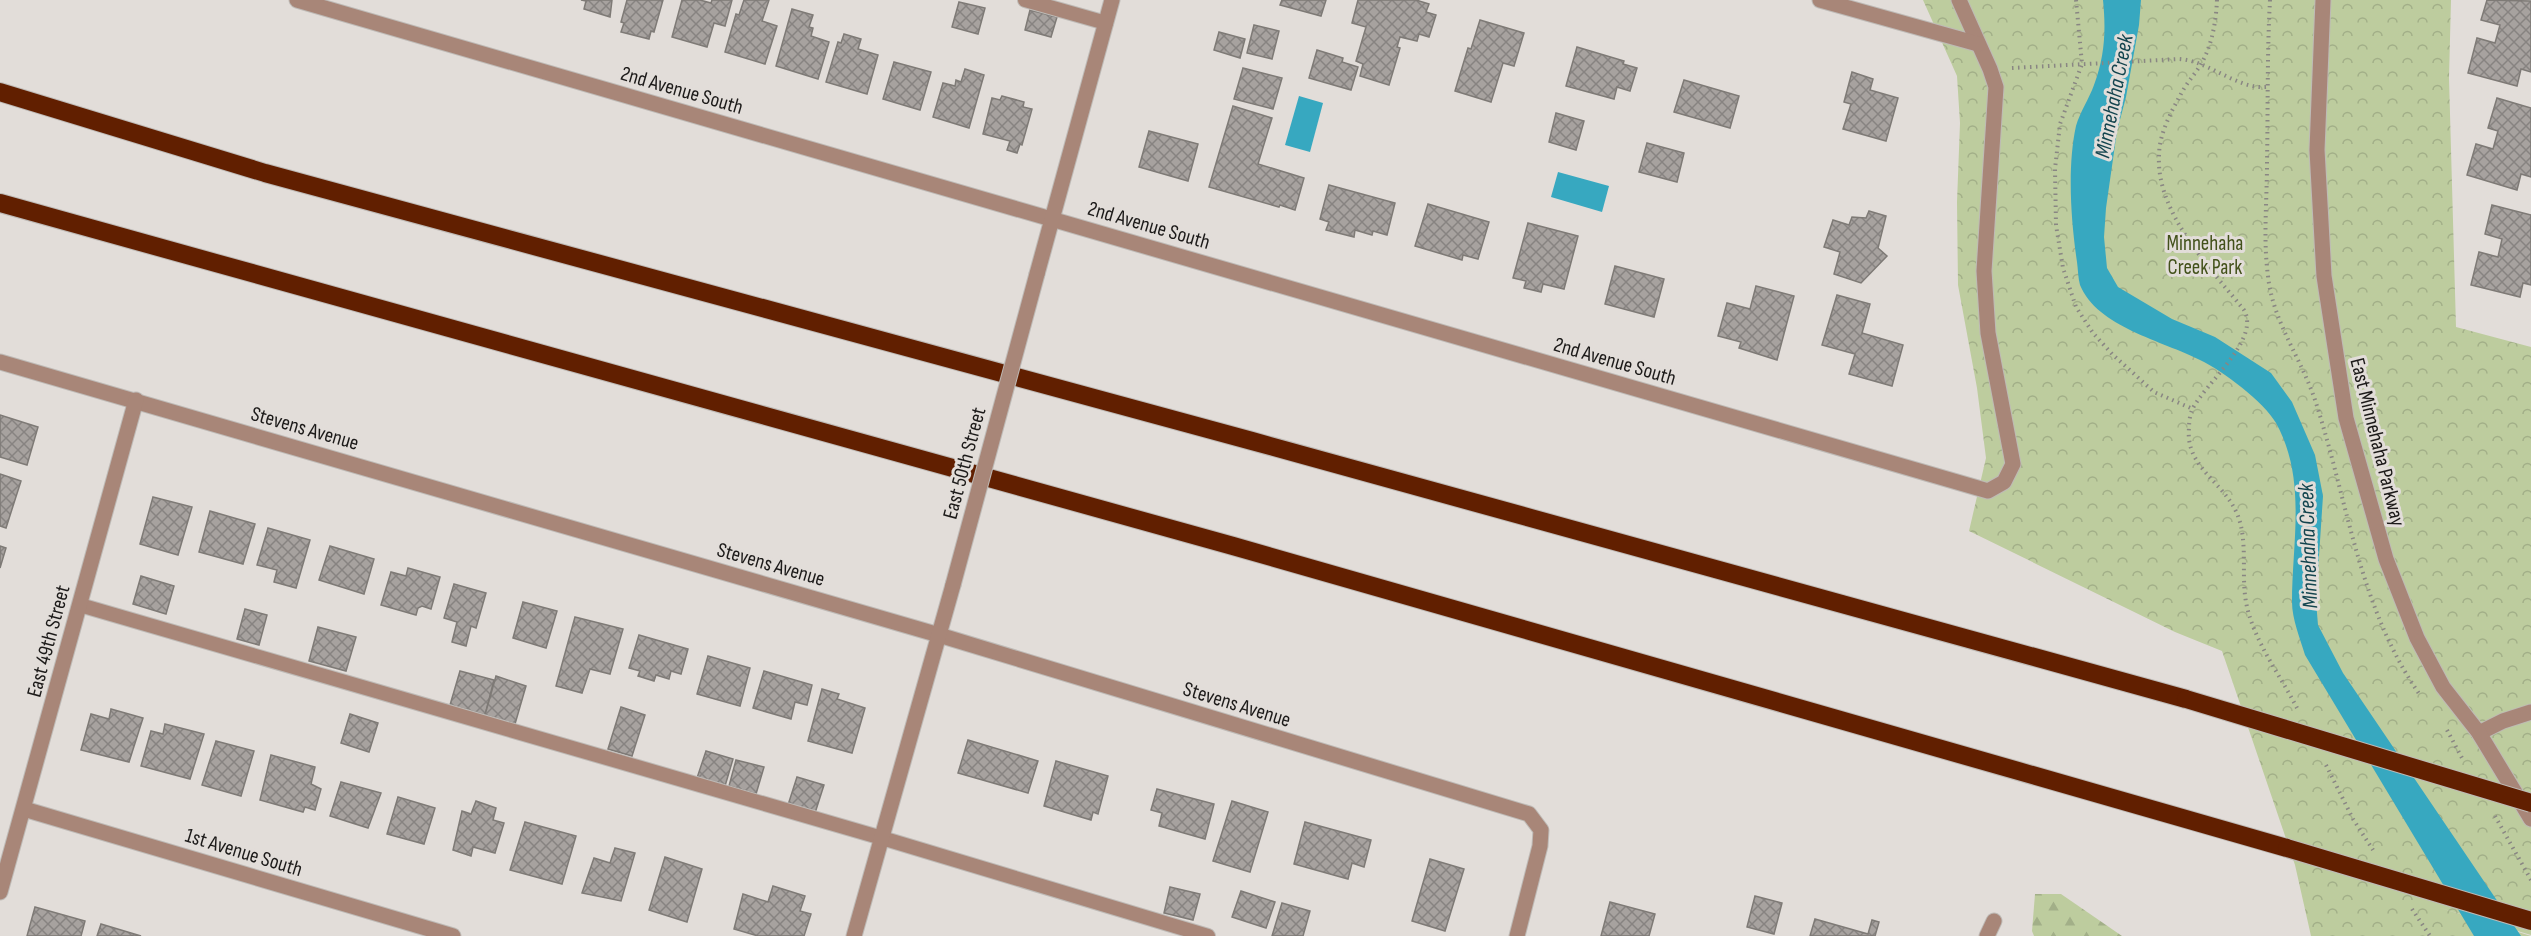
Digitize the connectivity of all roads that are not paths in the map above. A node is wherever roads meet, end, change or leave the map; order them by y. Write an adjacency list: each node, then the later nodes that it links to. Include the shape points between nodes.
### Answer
1 (297, 0): 11 (street, 2nd Avenue South)
2 (1025, 0): 7 (lane)
3 (1112, 0): 7 (street, East 50th Street)
4 (1820, 0): 8 (street)
5 (1959, 0): 8 (street)
6 (2323, 0): 17 (street, East Minnehaha Parkway, via 2317,162 2324,276 2346,418 2400,598 2443,687)
7 (1106, 23): 11 (street, East 50th Street)
8 (1978, 44): 11 (street, 2nd Avenue South, via 1996,87 1984,271 1988,333 2013,464 2004,482 1988,491)
9 (0, 92): 18 (highway, bridge, via 265,173 2186,699)
10 (0, 203): 24 (highway, bridge, via 1233,546)
11 (1052, 219): 15 (street, East 50th Street, bridge)
12 (0, 362): 13 (street, Stevens Avenue)
13 (136, 400): 14 (street, East 49th Street); 15 (street, Stevens Avenue)
14 (80, 605): 19 (street, East 49th Street); 21 (lane)
15 (939, 635): 21 (street, East 50th Street); 28 (street, Stevens Avenue, via 1528,814 1541,830 1540,846)
16 (2531, 712): 17 (street)
17 (2479, 733): 20 (street, East Minnehaha Parkway)
18 (2531, 803)
19 (24, 809): 22 (street, East 49th Street); 25 (street, 1st Avenue South)
20 (2531, 819)
21 (882, 838): 26 (street, East 50th Street); 27 (lane)
22 (0, 892)
23 (1994, 921): 29 (street)
24 (2531, 921)
25 (453, 936)
26 (854, 936)
27 (1208, 936)
28 (1517, 936)
29 (1987, 936)

